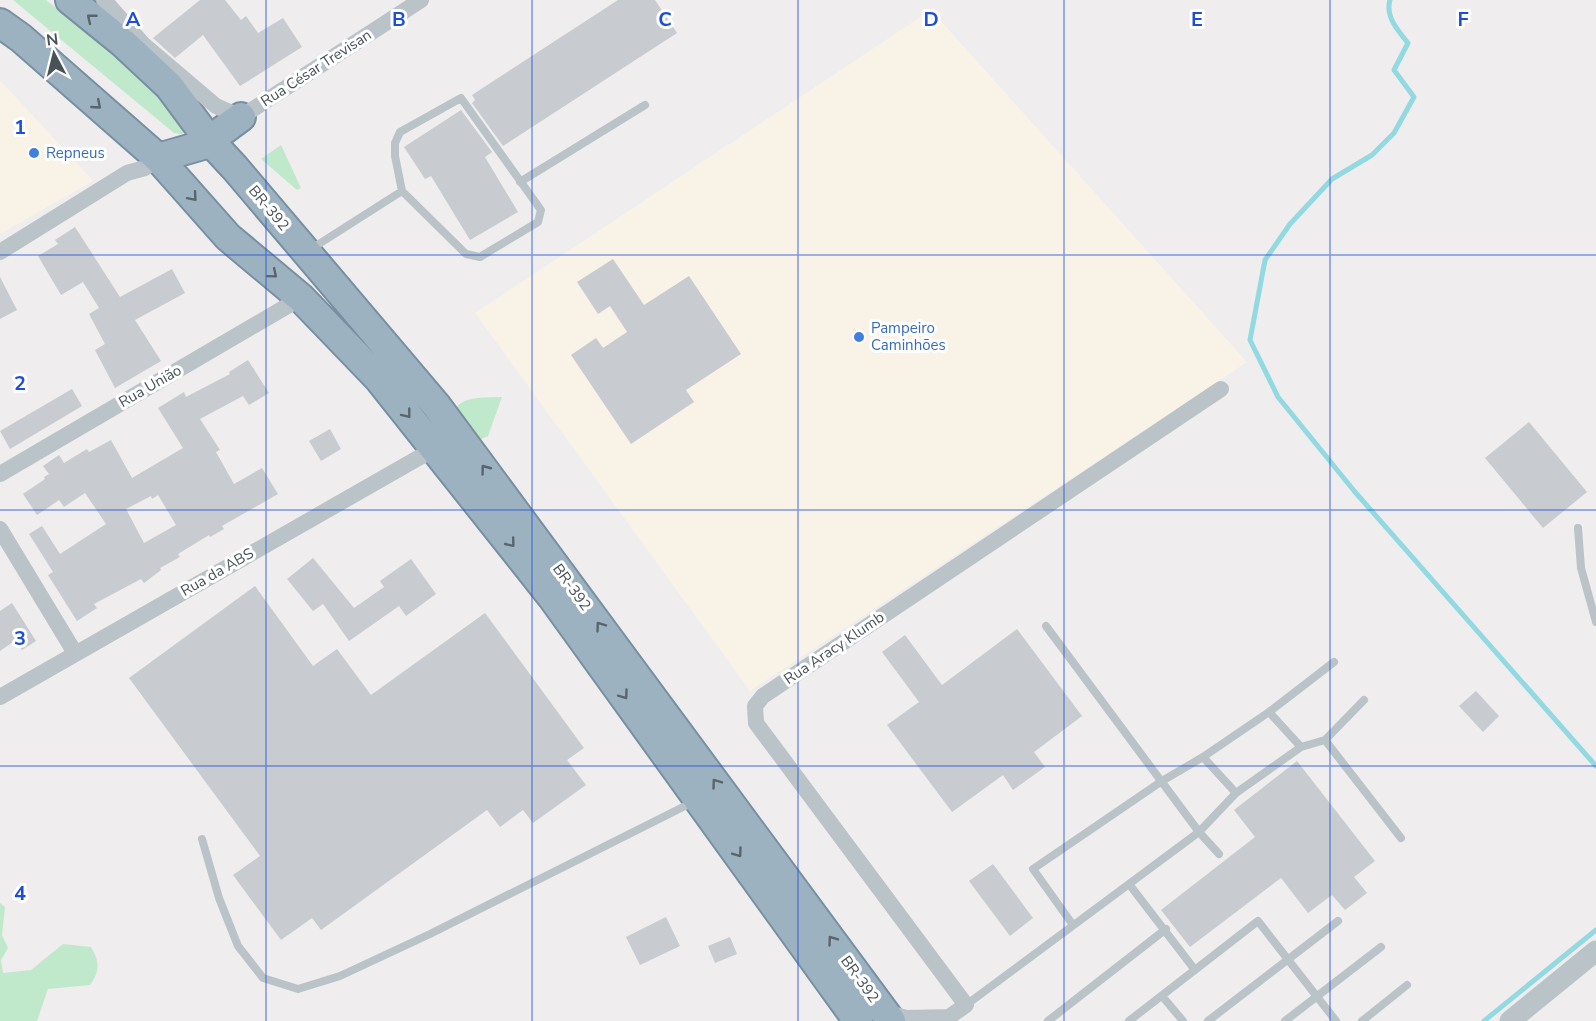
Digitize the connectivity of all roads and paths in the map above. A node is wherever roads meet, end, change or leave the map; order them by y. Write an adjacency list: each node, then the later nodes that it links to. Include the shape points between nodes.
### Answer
1 (70, 0): 6 (highway, BR-392, one-way to 1, via 169,86)
2 (104, 0): 7 (street, via 143,44 216,106)
3 (421, 0): 7 (street, Rua César Trevisan)
4 (7, 33): 7 (highway, BR-392, one-way to 7)
5 (645, 105): 8 (lane)
6 (193, 116): 7 (highway, BR-392); 7 (highway, via 219,119)
7 (194, 139): 10 (street, via 127,173); 11 (highway, BR-392 / BR-392, via 235,168); 12 (highway, BR-392, one-way to 12, via 228,237)
8 (520, 182): 9 (lane, via 541,210 538,222 480,257 466,254); 9 (lane, via 461,98 400,132 395,156)
9 (402, 191): 11 (lane)
10 (0, 252)
11 (306, 253): 47 (highway, BR-392, one-way to 11, via 464,442)
12 (301, 298): 14 (highway, BR-392, one-way to 14, via 379,379); 15 (street, Rua União)
13 (1221, 389): 46 (street, Rua Aracy Klumb, via 763,696 755,706 756,723)
14 (434, 449): 20 (street, Rua da ABS); 30 (highway, BR-392, one-way to 30, via 552,597)
15 (0, 474)
16 (1578, 528): 18 (lane, via 1581,568)
17 (0, 529): 20 (street)
18 (1596, 622)
19 (1046, 626): 28 (lane)
20 (75, 653): 22 (street, Rua da ABS)
21 (1334, 662): 24 (lane)
22 (0, 697)
23 (1364, 700): 25 (lane)
24 (1269, 712): 26 (lane); 27 (lane)
25 (1325, 740): 26 (lane); 33 (lane)
26 (1301, 747): 29 (lane)
27 (1203, 757): 28 (lane); 29 (lane)
28 (1162, 781): 31 (lane); 37 (lane, via 1033,868)
29 (1236, 794): 31 (lane)
30 (699, 798): 32 (lane, via 430,934 340,976 298,989 263,978 238,946); 47 (highway, BR-392, one-way to 47)
31 (1199, 832): 34 (lane); 35 (lane)
32 (202, 838)
33 (1401, 838)
34 (1219, 854)
35 (1129, 884): 37 (lane); 38 (lane)
36 (1338, 921): 41 (lane)
37 (1073, 925): 46 (lane)
38 (1166, 929): 42 (lane); 49 (lane)
39 (1381, 947): 45 (lane)
40 (1596, 951): 56 (street)
41 (1288, 959): 42 (lane, via 1258,921); 45 (lane); 52 (lane)
42 (1195, 970): 44 (lane)
43 (1407, 985): 55 (lane)
44 (1162, 996): 50 (lane); 51 (lane)
45 (1317, 996): 53 (lane); 54 (lane)
46 (966, 1005): 48 (street)
47 (878, 1018): 48 (street)
48 (948, 1019)
49 (1048, 1021)
50 (1129, 1021)
51 (1183, 1021)
52 (1208, 1021)
53 (1286, 1021)
54 (1336, 1021)
55 (1362, 1021)
56 (1510, 1021)

